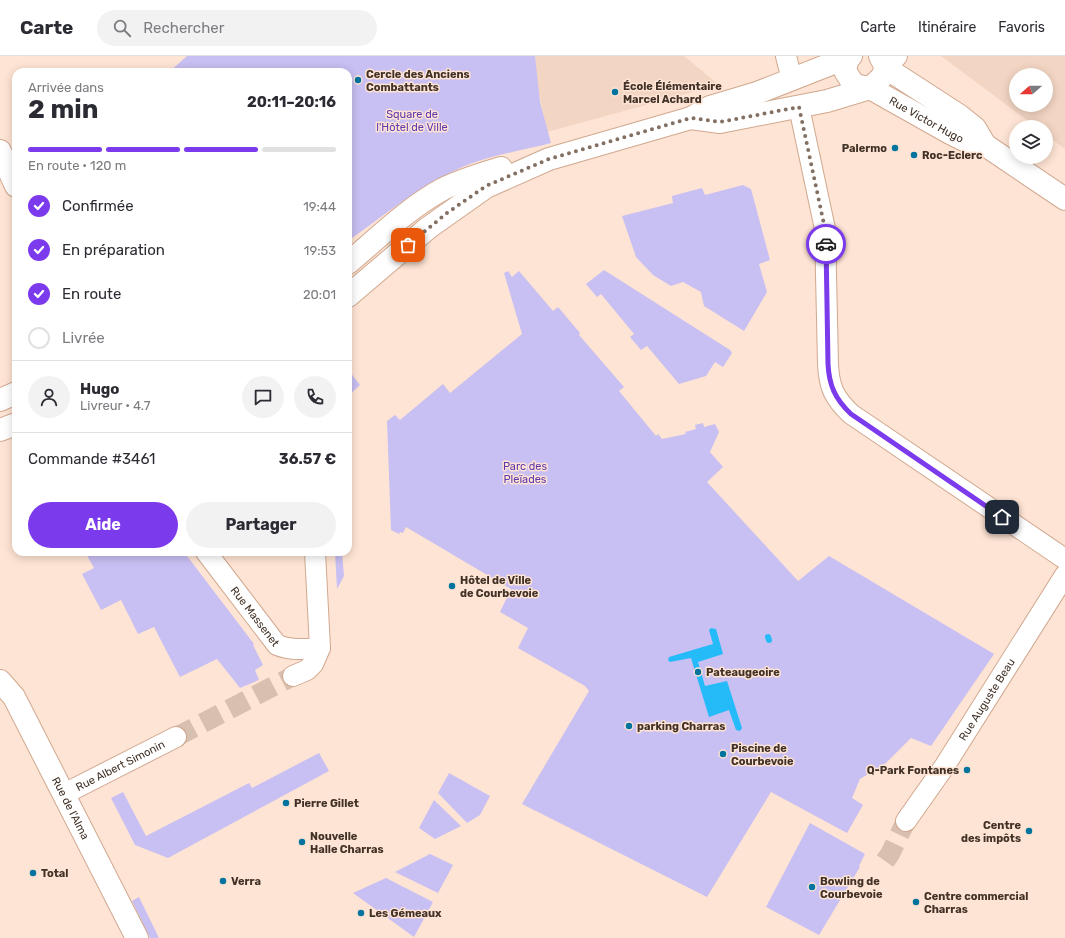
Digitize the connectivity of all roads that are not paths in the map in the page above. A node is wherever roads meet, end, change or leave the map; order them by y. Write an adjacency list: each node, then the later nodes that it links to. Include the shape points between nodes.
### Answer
1 (786, 56): 4 (street)
2 (848, 56): 4 (main road); 5 (main road, Rue Victor Hugo, via 845,71 849,80 854,85)
3 (888, 60): 5 (main road, via 882,77); 8 (main road, Rue Victor Hugo, via 975,128)
4 (792, 80): 6 (main road); 7 (main road, via 710,107)
5 (870, 88): 6 (main road); 8 (main road, Rue Victor Hugo, via 950,134 966,141)
6 (799, 107): 7 (main road, via 720,122); 21 (street, via 825,229 829,382 835,396 851,414)
7 (691, 118): 10 (main road)
8 (986, 145): 12 (main road, Rue Victor Hugo)
9 (0, 151): 11 (main road)
10 (549, 159): 13 (main road, via 500,169 464,180 443,190 414,209); 14 (main road, via 486,186 428,228)
11 (12, 177)
12 (1065, 199)
13 (352, 260)
14 (352, 293)
15 (12, 395): 16 (main road)
16 (0, 400)
17 (12, 426): 18 (main road)
18 (0, 430)
19 (209, 556): 23 (street, Rue Massenet, via 277,645 300,650)
20 (315, 556): 23 (street)
21 (1065, 559)
22 (1065, 575): 28 (street, Rue Auguste Beau, via 944,767)
23 (320, 648): 24 (street, via 313,664 307,670)
24 (293, 676)
25 (0, 681): 27 (main road, Rue de l'Alma, via 14,697)
26 (176, 737): 27 (street, Rue Albert Simonin)
27 (64, 794): 29 (main road, Rue de l'Alma)
28 (906, 821)
29 (137, 938)

